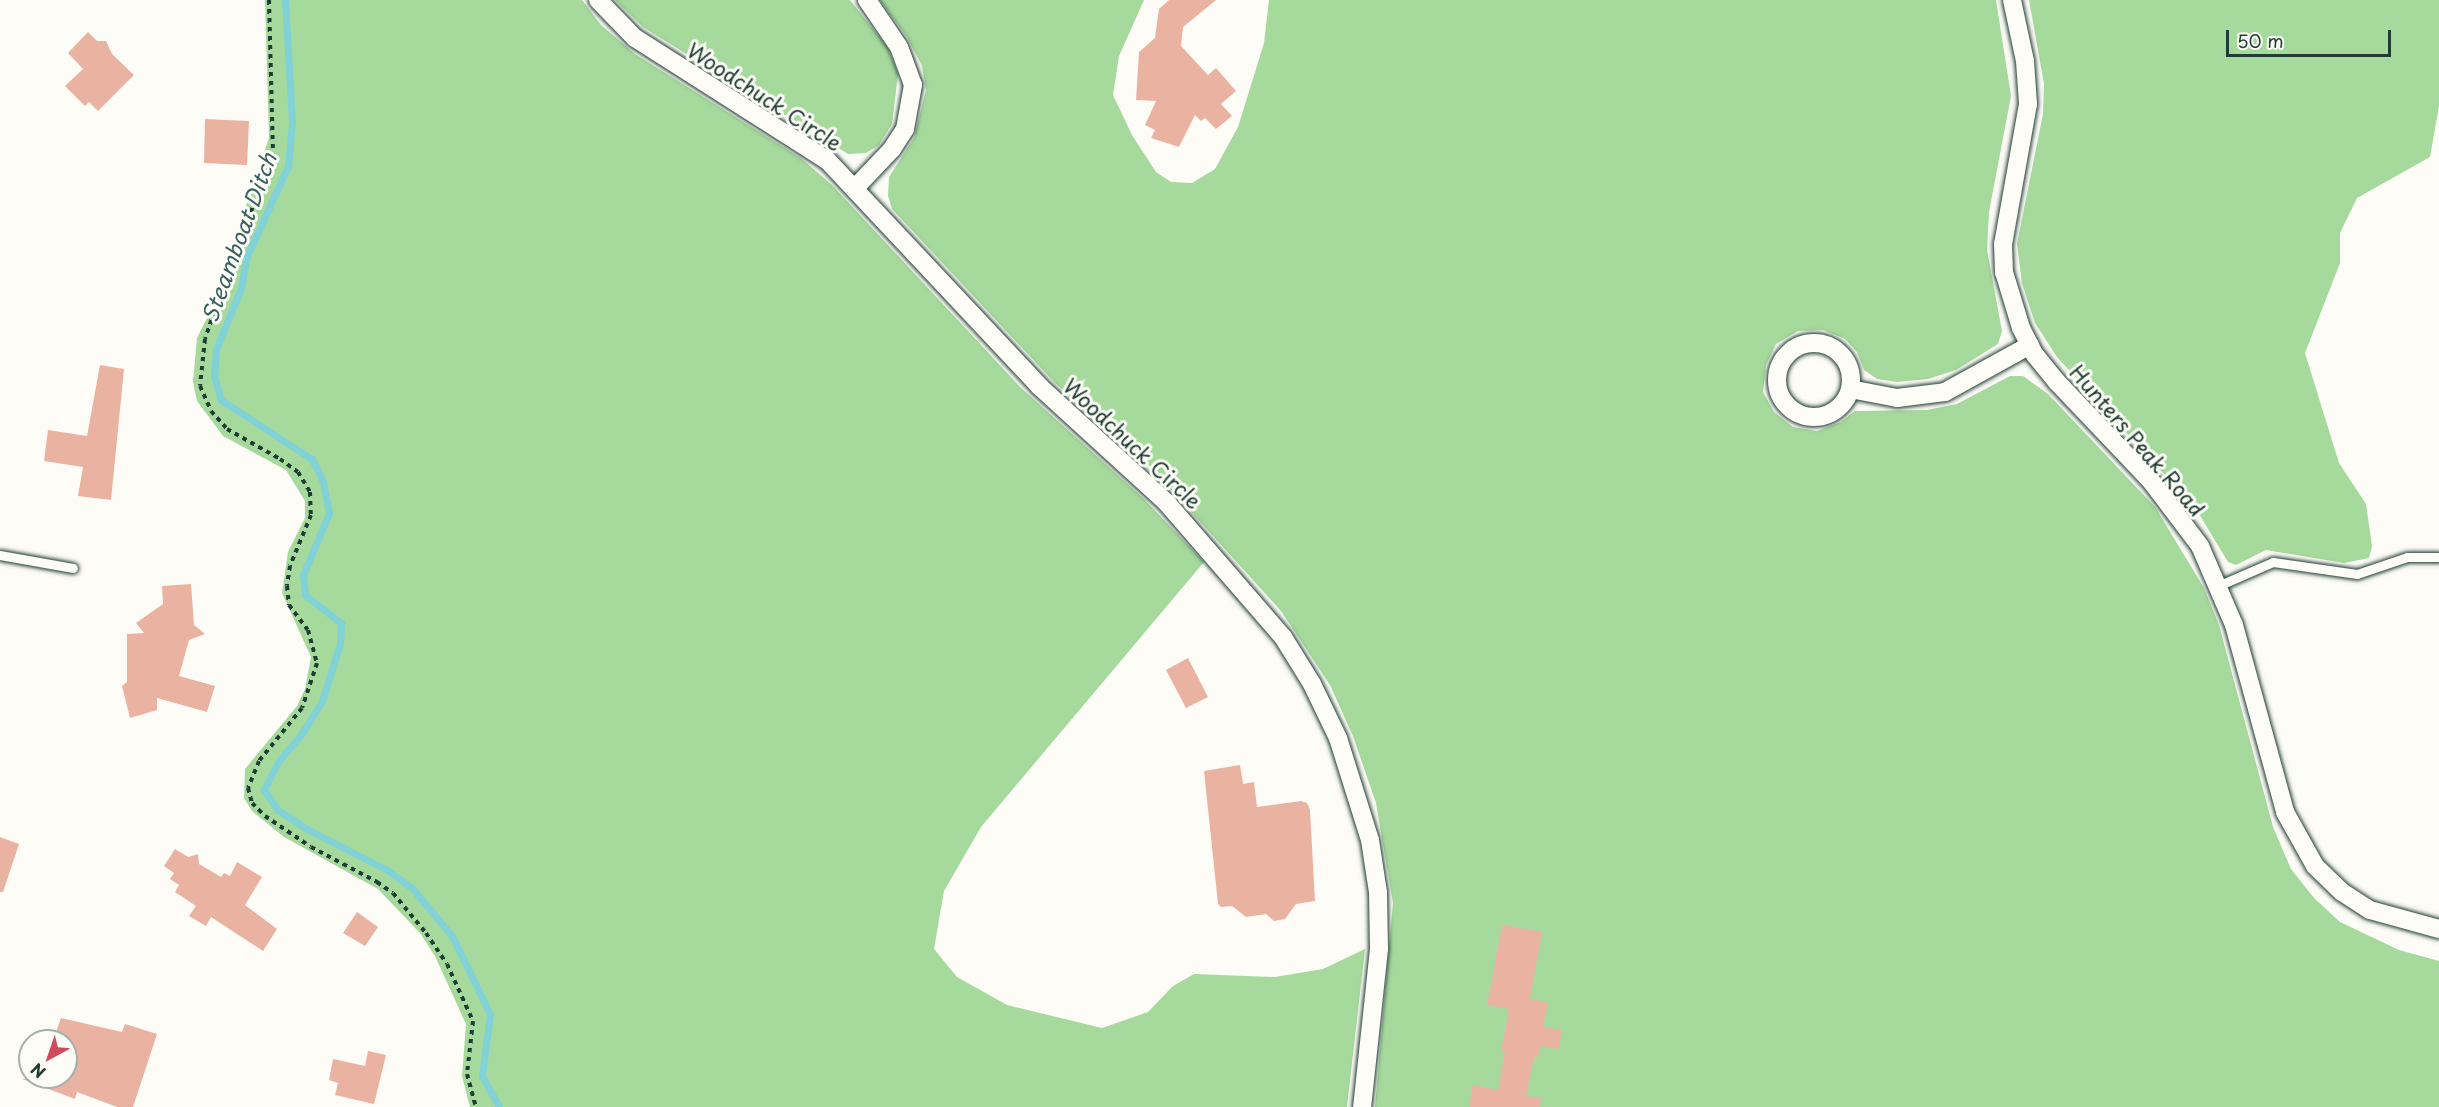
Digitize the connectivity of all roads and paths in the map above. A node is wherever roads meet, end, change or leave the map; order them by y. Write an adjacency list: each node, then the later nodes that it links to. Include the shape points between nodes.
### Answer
1 (270, 0): 13 (path, via 273,158 231,260 205,339 201,386 211,411 227,429 298,472 310,492 310,515 287,586 289,605 308,630 317,663 302,708 259,761 248,788 252,802 265,816 311,847 378,882 426,933 447,964 473,1021 467,1074)
2 (598, 0): 5 (street, Woodchuck Circle, via 635,38 808,146)
3 (867, 0): 5 (street, via 899,47 913,85 905,129 892,149)
4 (2012, 0): 6 (street, Hunters Peak Road, via 2025,61 2028,104 2006,218 2004,272 2010,300)
5 (855, 188): 14 (street, Woodchuck Circle, via 1040,387 1166,502 1268,618 1312,684 1350,771 1370,840 1378,892 1378,960)
6 (2030, 345): 7 (street, via 1945,392 1897,398); 11 (street, Hunters Peak Road, via 2057,382 2179,514)
7 (1850, 389): 7 (street, via 1851,374 1845,359 1834,348 1819,343 1804,344 1790,351 1780,363 1776,378 1787,407 1801,415 1831,413 1843,403)
8 (0, 555): 10 (lane)
9 (2439, 557): 11 (lane, via 2407,557 2356,574 2274,562)
10 (73, 568)
11 (2220, 585): 12 (street, Hunters Peak Road, via 2295,836 2314,866 2342,892 2370,910)
12 (2439, 929)
13 (476, 1107)
14 (1362, 1107)

